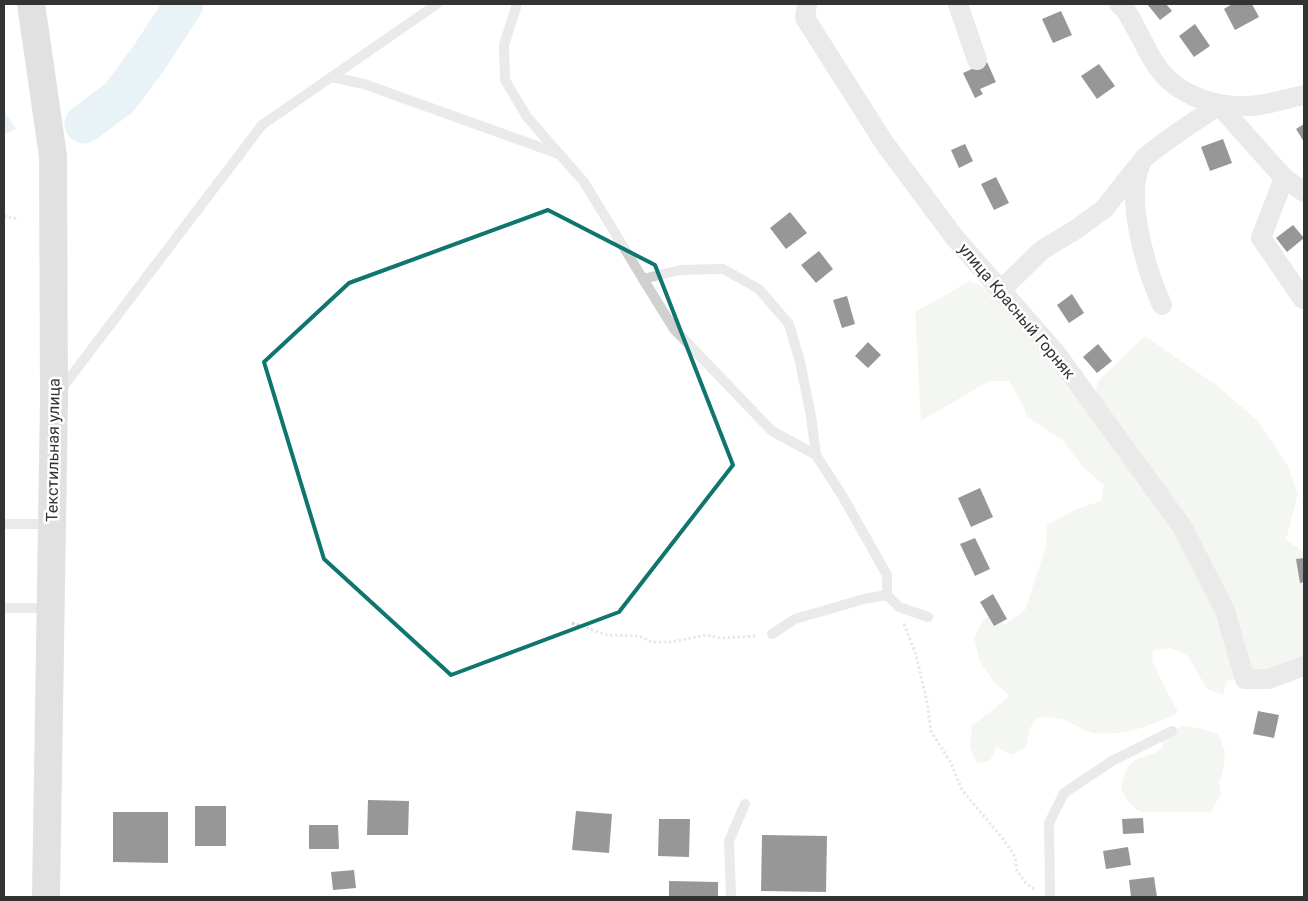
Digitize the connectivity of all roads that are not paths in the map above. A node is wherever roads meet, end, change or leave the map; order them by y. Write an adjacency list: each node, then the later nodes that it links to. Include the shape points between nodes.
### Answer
1 (31, 4): 19 (main road, Текстильная улица, via 53,156)
2 (437, 4): 8 (lane)
3 (517, 4): 11 (lane, via 504,45 505,80 527,117)
4 (807, 4): 16 (street, улица Красный Горняк, via 804,18 885,144 955,238)
5 (958, 4): 7 (street)
6 (1118, 4): 10 (street, via 1126,11 1157,66 1174,85)
7 (977, 60)
8 (332, 77): 11 (lane, via 364,84); 19 (lane, via 262,125)
9 (1304, 95): 10 (street, via 1258,105)
10 (1219, 105): 12 (street); 13 (street)
11 (560, 154): 15 (lane, via 584,182)
12 (1142, 160): 16 (street, via 1104,209 1042,250); 18 (street, via 1135,212 1151,282)
13 (1284, 178): 14 (street); 17 (street, via 1261,238)
14 (1304, 192)
15 (643, 279): 20 (lane, via 674,329 772,431); 20 (lane, via 680,270 722,269 760,289 789,324 800,362)
16 (1000, 290): 28 (street, улица Красный Горняк, via 1056,353 1183,528 1225,612 1245,678 1269,679)
17 (1303, 299)
18 (1162, 305)
19 (54, 399): 22 (main road, Текстильная улица)
20 (816, 454): 23 (lane, via 887,574)
21 (4, 524): 22 (lane)
22 (52, 524): 25 (main road, Текстильная улица)
23 (887, 595): 26 (lane, via 899,607); 27 (lane, via 795,619)
24 (4, 608): 25 (lane)
25 (51, 608): 31 (main road, Текстильная улица)
26 (928, 617)
27 (772, 634)
28 (1304, 666)
29 (1172, 731): 33 (lane, via 1112,761 1064,793 1050,823)
30 (745, 804): 32 (lane, via 729,841)
31 (46, 897)
32 (731, 897)
33 (1050, 897)

